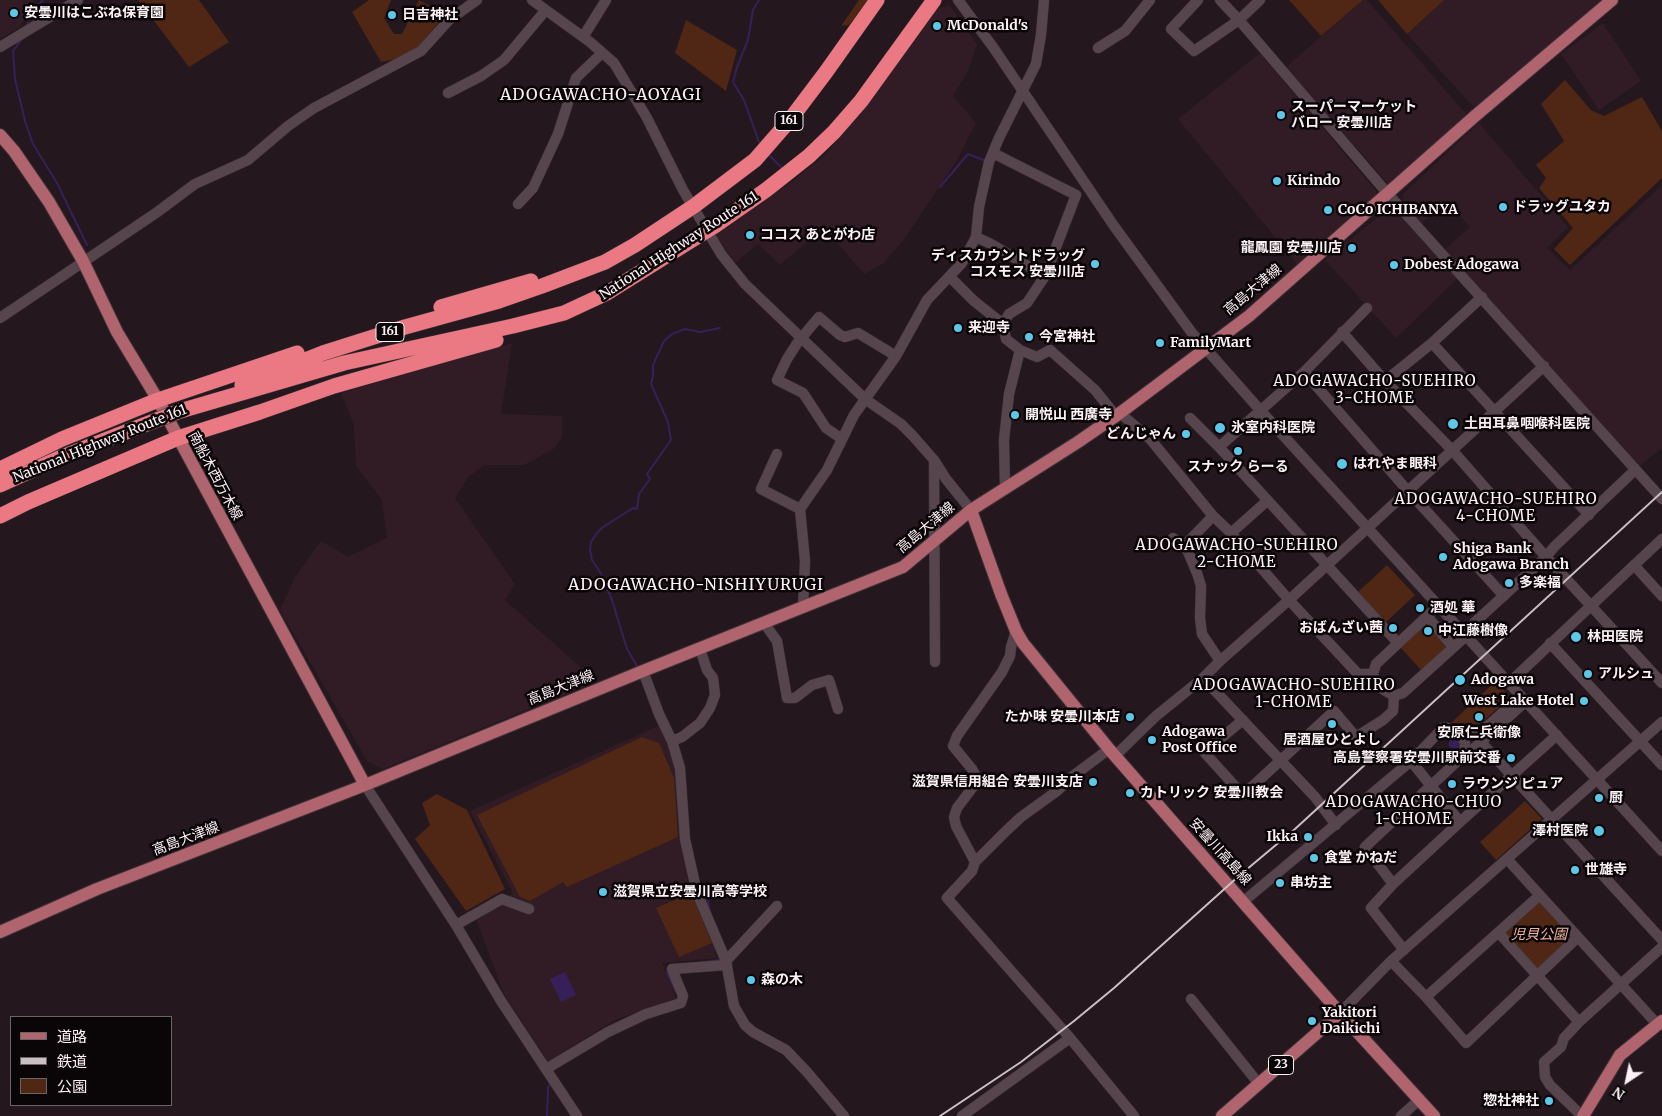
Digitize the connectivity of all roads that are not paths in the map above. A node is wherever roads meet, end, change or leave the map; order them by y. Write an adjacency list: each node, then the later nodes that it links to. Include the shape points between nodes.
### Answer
1 (78, 0): 17 (street)
2 (477, 0): 29 (street, via 449,20 421,51 314,108 248,160 196,184)
3 (532, 0): 14 (street)
4 (606, 0): 16 (street)
5 (877, 0): 26 (highway, National Highway Route 161 / 161, via 766,148)
6 (934, 0): 27 (highway, National Highway Route 161 / 161, via 878,79 834,132 794,169)
7 (958, 0): 20 (street)
8 (1044, 0): 20 (street, via 1036,64)
9 (1150, 0): 18 (street, via 1125,31)
10 (1198, 0): 15 (street, via 1171,29 1194,51)
11 (1220, 0): 15 (street)
12 (1260, 0): 15 (street)
13 (1612, 0): 24 (main road, 高島大津線)
14 (546, 11): 16 (street); 21 (street, via 504,60)
15 (1238, 20): 24 (street)
16 (583, 37): 19 (street)
17 (0, 47)
18 (1098, 48)
19 (602, 53): 25 (street, via 576,78 558,134 533,188); 26 (street, via 614,63 630,89)
20 (1023, 90): 23 (street); 41 (street, via 1156,286)
21 (448, 93)
22 (0, 135): 29 (main road, 南船木西万木線, via 49,202)
23 (993, 154): 28 (street, via 979,207); 31 (street, via 1076,195)
24 (1388, 194): 33 (street); 41 (main road, 高島大津線, via 1249,316)
25 (518, 204)
26 (694, 206): 27 (street); 30 (highway, National Highway Route 161 / 161, via 635,245)
27 (707, 231): 35 (highway, National Highway Route 161 / 161, via 607,293); 39 (street, via 745,284)
28 (976, 237): 31 (street); 32 (street)
29 (83, 261): 36 (street); 48 (main road, 南船木西万木線, via 117,332)
30 (584, 271): 48 (highway, via 575,270 495,290); 49 (highway, National Highway Route 161 / 161, via 499,301 323,353 244,383)
31 (1044, 276): 37 (street, via 1027,303 1009,314)
32 (950, 277): 37 (street); 43 (street, via 927,300)
33 (1482, 297): 40 (street); 44 (street)
34 (1367, 308): 38 (street)
35 (564, 313): 49 (highway, National Highway Route 161 / 161, via 344,363); 54 (highway, via 514,335 334,386)
36 (0, 318)
37 (1003, 324): 42 (street, via 1006,339)
38 (1342, 332): 45 (street); 46 (street)
39 (803, 338): 43 (street, via 819,316 840,335 845,337 858,333); 47 (street); 55 (street, via 787,359 777,380 803,393 826,428)
40 (1432, 343): 46 (street); 51 (street)
41 (1204, 348): 50 (street); 52 (main road, 高島大津線)
42 (1020, 350): 52 (street, via 1037,356 1050,350); 63 (street, via 1009,394 1004,440)
43 (896, 356): 47 (street)
44 (1544, 366): 51 (street); 61 (street)
45 (1304, 372): 50 (street); 64 (street)
46 (1385, 381): 57 (street)
47 (865, 399): 55 (street); 59 (street, via 901,424)
48 (158, 400): 54 (main road, 南船木西万木線); 60 (highway, via 62,439)
49 (200, 405): 62 (highway, National Highway Route 161 / 161, bridge, via 118,434)
50 (1260, 410): 56 (street); 72 (street)
51 (1494, 412): 57 (street); 69 (street)
52 (1118, 414): 63 (main road, 高島大津線); 71 (street, via 1151,440)
53 (1190, 418): 56 (street)
54 (178, 438): 70 (highway); 119 (main road, 南船木西万木線)
55 (842, 439): 67 (street, via 827,470)
56 (1219, 447): 66 (street)
57 (1452, 450): 64 (street); 78 (street)
58 (777, 454): 67 (street, via 761,488)
59 (934, 460): 68 (street); 76 (street)
60 (0, 469)
61 (1635, 470): 65 (street); 69 (street)
62 (0, 485)
63 (1005, 487): 68 (main road, 高島大津線)
64 (1408, 491): 72 (street); 81 (street)
65 (1662, 499)
66 (1267, 501): 73 (street); 79 (street)
67 (800, 509): 86 (street, via 805,560)
68 (971, 510): 76 (main road, 高島大津線); 89 (main road, 安曇川高島線)
69 (1589, 515): 78 (street)
70 (0, 516)
71 (1213, 516): 73 (street); 77 (street)
72 (1367, 528): 79 (street); 85 (street)
73 (1231, 534): 83 (street)
74 (1174, 538): 77 (street)
75 (1662, 539): 80 (street)
76 (935, 540): 86 (main road, 高島大津線, via 903,567); 96 (street)
77 (1185, 544): 95 (street, via 1201,586 1202,634)
78 (1546, 557): 81 (street); 84 (street)
79 (1326, 565): 83 (street); 91 (street)
80 (1634, 565): 82 (street); 84 (street)
81 (1504, 596): 90 (street)
82 (1662, 596)
83 (1289, 600): 95 (street); 98 (street, via 1358,674)
84 (1590, 605): 92 (street); 101 (street)
85 (1438, 606): 87 (street); 90 (street)
86 (803, 608): 88 (main road, 高島大津線)
87 (1427, 616): 91 (street); 93 (street)
88 (764, 623): 94 (main road, 高島大津線); 104 (street, via 777,641 787,698 795,698 812,685 829,680)
89 (1016, 631): 112 (main road, 安曇川高島線); 126 (street, via 1002,672 952,746 977,778 954,817)
90 (1465, 635): 93 (street); 100 (street)
91 (1398, 643): 98 (street, via 1376,664)
92 (1550, 643): 100 (street); 109 (street)
93 (1453, 647): 102 (street, via 1403,693)
94 (700, 649): 97 (main road, 高島大津線); 110 (street, via 715,695 700,723)
95 (1220, 661): 99 (street)
96 (935, 662)
97 (643, 671): 110 (street); 119 (main road, 高島大津線)
98 (1373, 674): 102 (street, via 1384,690)
99 (1203, 678): 105 (street); 112 (street)
100 (1509, 683): 103 (street)
101 (1662, 683)
102 (1394, 696): 114 (street, via 1393,711 1356,737 1334,711)
103 (1524, 699): 107 (street, via 1482,731); 108 (street); 111 (street)
104 (838, 709)
105 (1243, 720): 114 (street); 114 (street, via 1204,752 1243,794)
106 (1662, 722): 109 (street)
107 (1458, 731): 113 (street, via 1466,743); 115 (street, via 1444,727)
108 (1557, 735): 117 (street); 118 (street)
109 (1640, 740): 116 (street); 118 (street)
110 (672, 741): 140 (street, via 680,768 686,839 697,893)
111 (1481, 742): 113 (street); 117 (street)
112 (1112, 752): 126 (street, via 1073,776 1021,817); 129 (main road, 安曇川高島線)
113 (1464, 755): 120 (street)
114 (1280, 759): 123 (street)
115 (1411, 761): 120 (street); 123 (street)
116 (1662, 765)
117 (1512, 776): 121 (street); 122 (street)
118 (1598, 780): 121 (street); 124 (street)
119 (365, 785): 132 (street); 133 (main road, 高島大津線, via 96,889)
120 (1431, 786): 122 (street); 127 (street, via 1365,847)
121 (1551, 819): 125 (street); 136 (street)
122 (1460, 822): 127 (street)
123 (1336, 825): 129 (street)
124 (1662, 851)
125 (1507, 859): 128 (street); 138 (street)
126 (975, 862): 148 (street, via 972,872 947,898)
127 (1393, 884): 138 (street, via 1371,908)
128 (1540, 894): 134 (street); 135 (street)
129 (1244, 901): 145 (main road, 安曇川高島線)
130 (777, 906): 140 (street)
131 (530, 909): 132 (street, via 502,899)
132 (456, 925): 149 (street, via 501,1002)
133 (0, 932)
134 (1499, 933): 141 (street); 143 (street)
135 (1578, 937): 141 (street); 142 (street)
136 (1662, 940)
137 (1662, 947): 142 (street)
138 (1404, 950): 139 (street)
139 (1391, 961): 143 (street); 145 (street)
140 (726, 963): 149 (street, via 672,969 683,996 681,1003 646,1014 608,1032); 153 (street, via 734,1006 745,1025 786,1050)
141 (1537, 976): 143 (street, via 1466,1043); 146 (street)
142 (1621, 984): 146 (street); 147 (street)
143 (1426, 997)
144 (1191, 1000): 150 (street)
145 (1340, 1013): 150 (main road, 23); 151 (main road, 安曇川高島線)
146 (1579, 1022): 159 (street, via 1564,1038 1561,1048 1544,1062 1545,1077 1550,1085)
147 (1660, 1022): 159 (main road, via 1620,1055)
148 (1070, 1038): 154 (street); 155 (street)
149 (546, 1068): 152 (street)
150 (1259, 1084): 156 (main road, 23)
151 (1420, 1099): 157 (street); 158 (main road, 安曇川高島線)
152 (576, 1116)
153 (844, 1116)
154 (962, 1116)
155 (1134, 1116)
156 (1222, 1116)
157 (1401, 1116)
158 (1434, 1116)
159 (1582, 1116)

